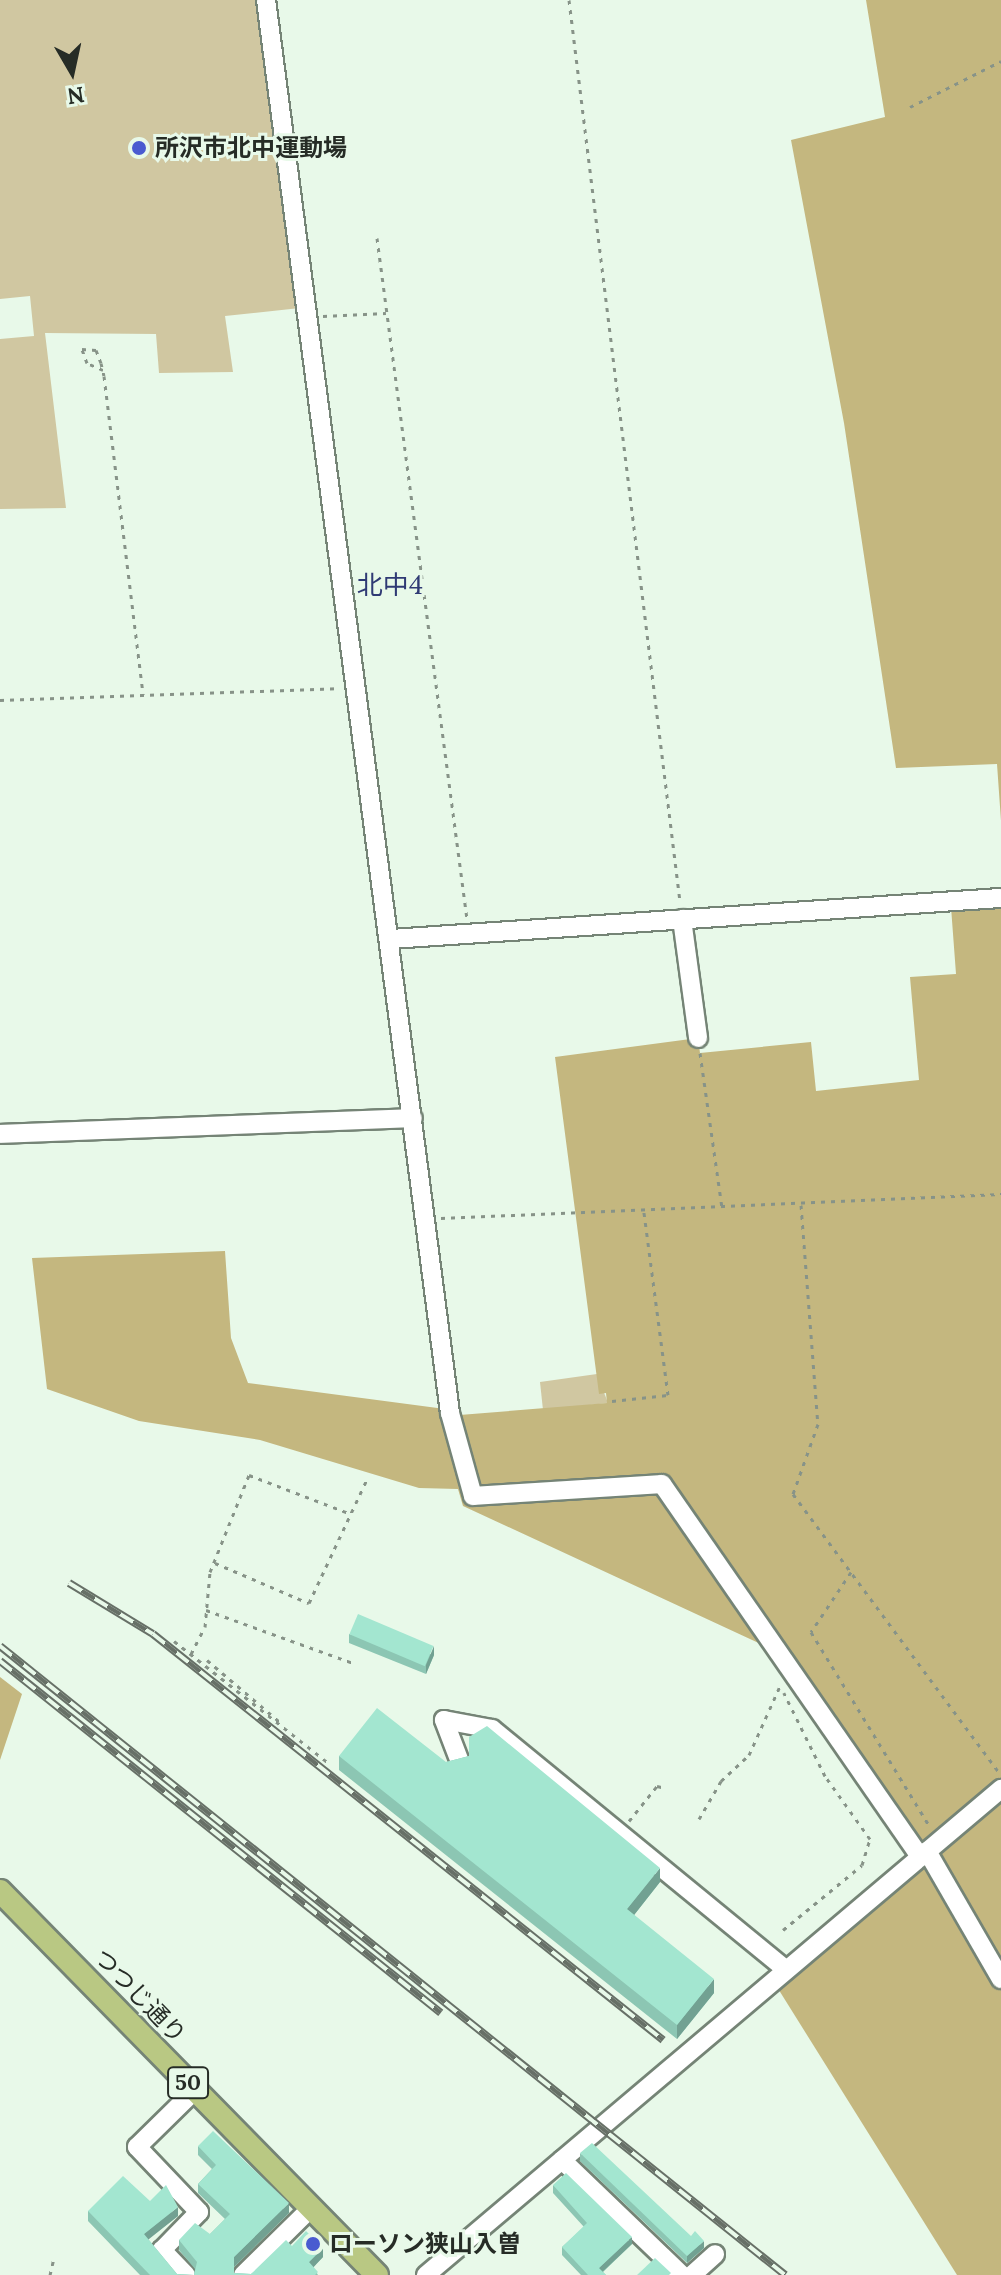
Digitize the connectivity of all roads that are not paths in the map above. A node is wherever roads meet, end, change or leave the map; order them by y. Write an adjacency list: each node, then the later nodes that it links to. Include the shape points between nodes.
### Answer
1 (266, 0): 4 (street)
2 (1001, 898): 3 (street)
3 (682, 919): 4 (street); 5 (street)
4 (391, 939): 6 (street)
5 (698, 1038)
6 (413, 1118): 7 (street); 10 (street, via 450,1413 473,1496 662,1484)
7 (0, 1134)
8 (460, 1762): 12 (street, via 444,1720 492,1729)
9 (1001, 1789): 10 (street)
10 (928, 1850): 12 (street); 13 (street)
11 (0, 1891): 14 (main road, つつじ通り / 50)
12 (786, 1970): 15 (street)
13 (1001, 1979)
14 (195, 2090): 16 (main road, つつじ通り / 50); 19 (street, via 137,2147 199,2212 162,2250)
15 (562, 2160): 21 (street); 22 (street)
16 (311, 2208): 18 (main road, つつじ通り / 50); 20 (street)
17 (715, 2254): 23 (street)
18 (371, 2273)
19 (186, 2275)
20 (243, 2275)
21 (426, 2275)
22 (682, 2275)
23 (692, 2275)

